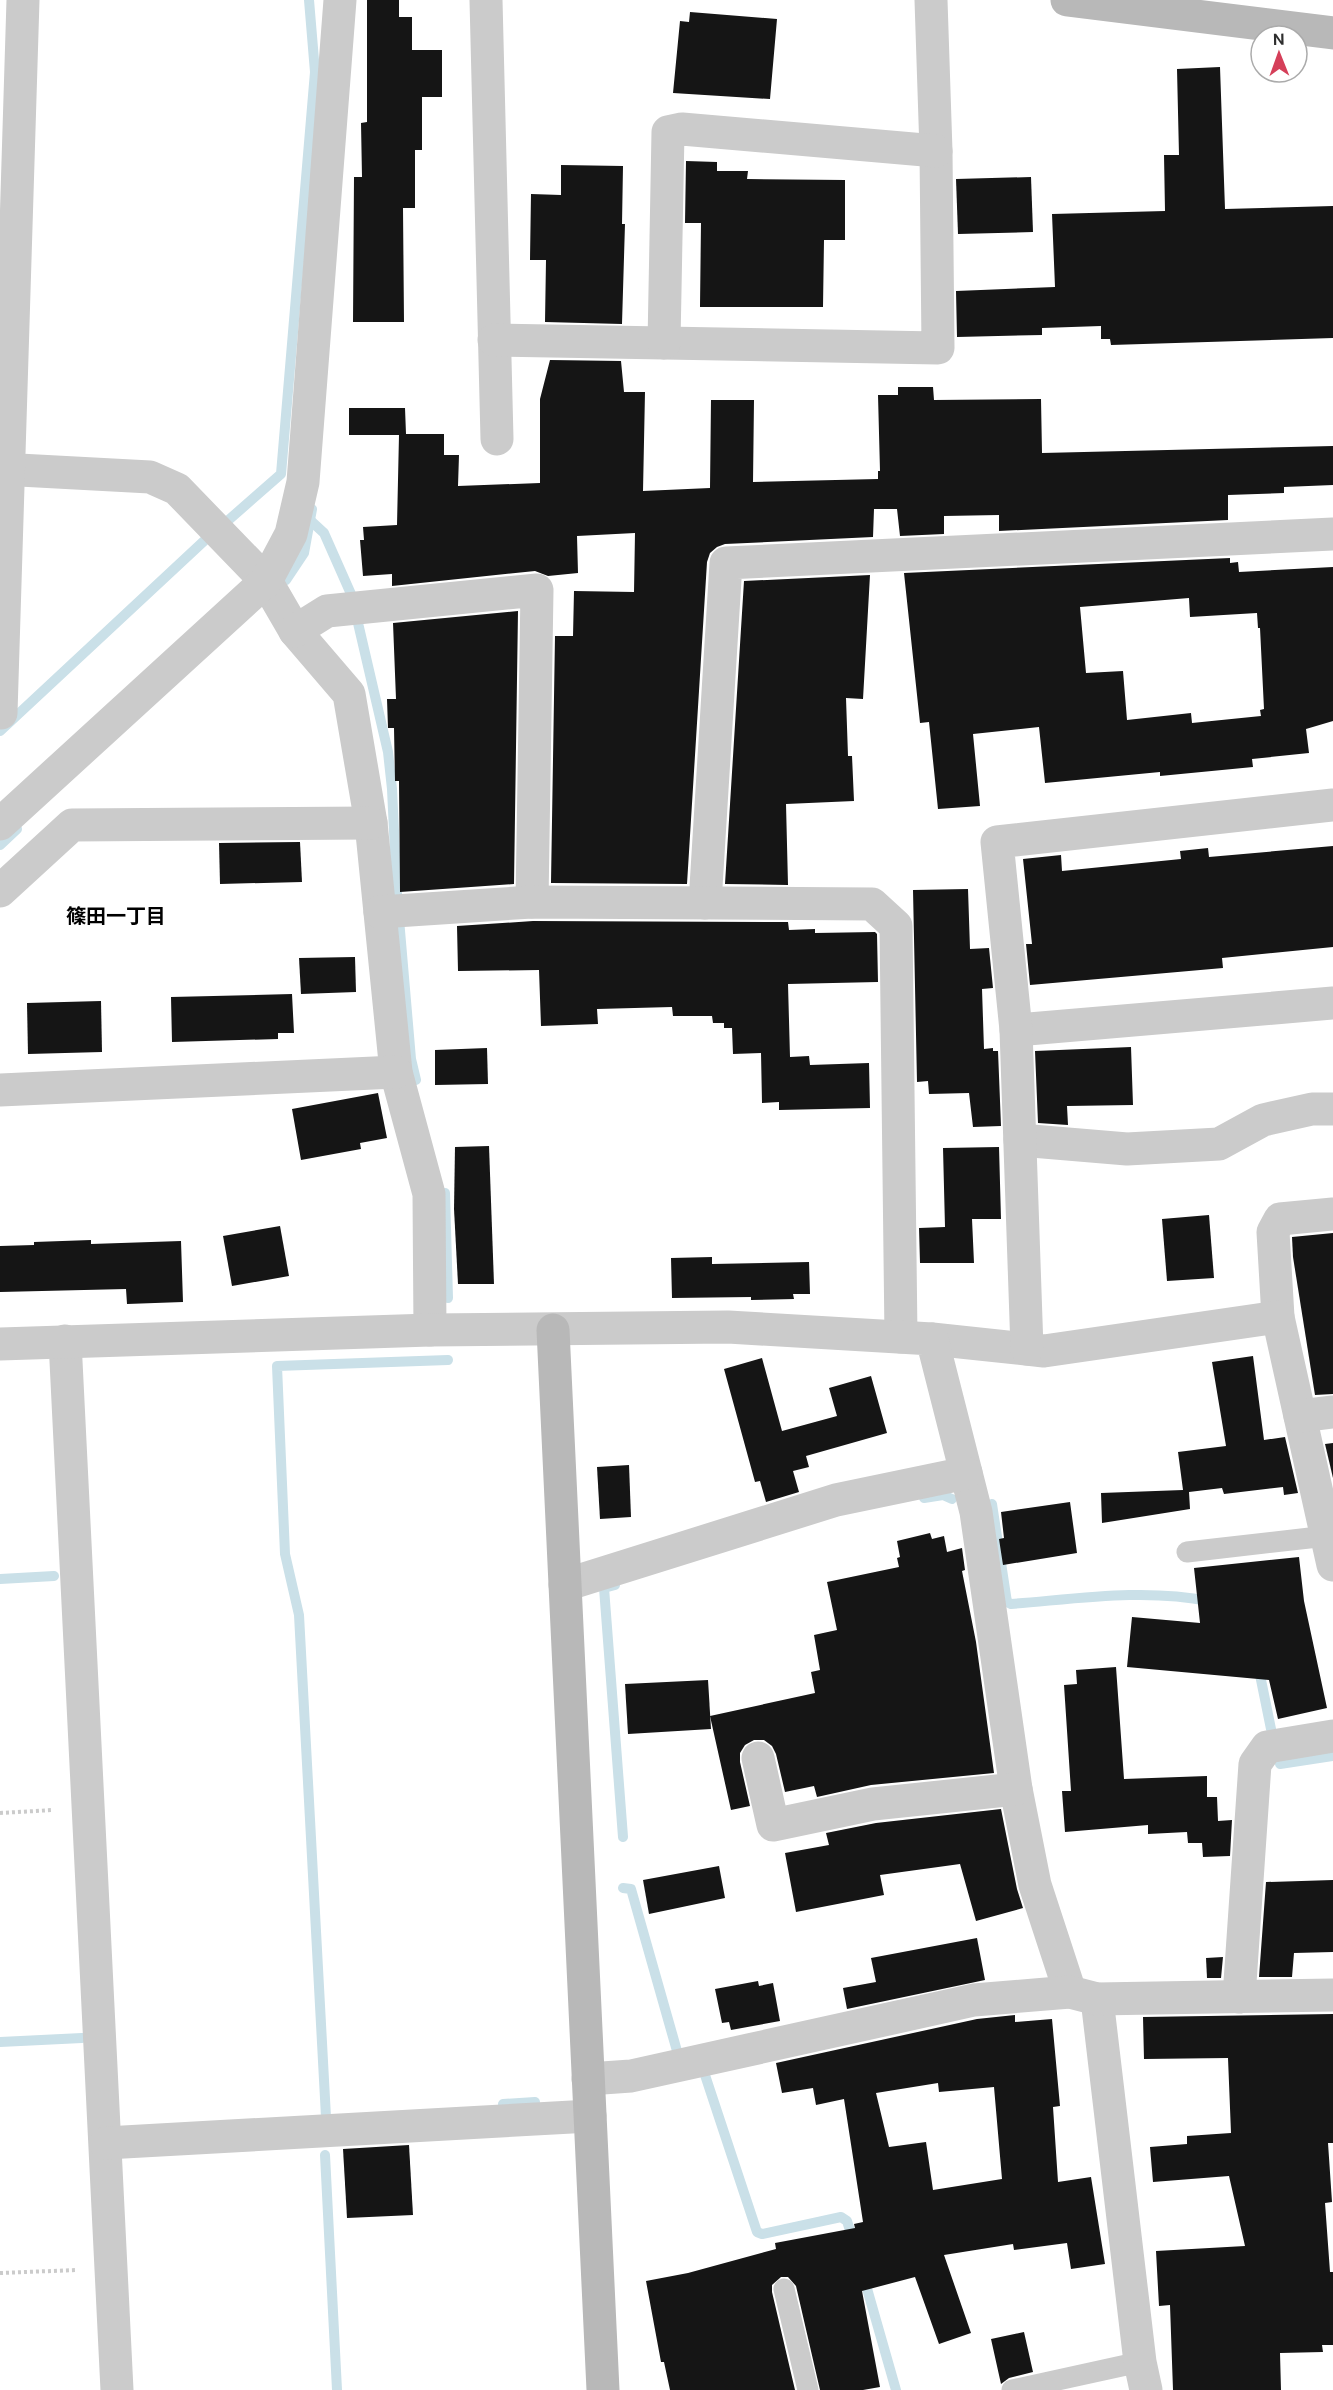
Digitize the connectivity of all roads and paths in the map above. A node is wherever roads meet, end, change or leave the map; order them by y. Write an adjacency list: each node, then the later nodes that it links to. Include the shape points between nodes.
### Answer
1 (23, 0): 12 (street)
2 (340, 0): 14 (street, via 303,482 291,534)
3 (486, 0): 9 (street)
4 (931, 0): 8 (street)
5 (1066, 0): 6 (street)
6 (1162, 6): 7 (street)
7 (1333, 33)
8 (936, 151): 10 (street, via 938,348); 10 (street, via 682,129 668,132)
9 (494, 340): 10 (street); 11 (street)
10 (664, 343)
11 (497, 439)
12 (5, 469): 14 (street, via 150,477 177,489); 16 (street)
13 (1333, 534): 22 (street, via 726,563)
14 (266, 581): 15 (street); 18 (street)
15 (295, 631): 19 (street, via 349,694); 21 (street, via 327,611 537,590)
16 (1, 713)
17 (1333, 805): 25 (street, via 997,842)
18 (0, 824)
19 (371, 824): 20 (street, via 72,825); 23 (street)
20 (0, 891)
21 (532, 902): 22 (street); 23 (street)
22 (705, 903): 34 (street, via 872,904 896,926)
23 (380, 912): 26 (street)
24 (1333, 1003): 25 (street)
25 (1016, 1029): 29 (street)
26 (396, 1072): 27 (street); 32 (street, via 429,1194)
27 (0, 1090)
28 (1333, 1109): 29 (street, via 1312,1109 1263,1120 1219,1144 1127,1149)
29 (1020, 1140): 37 (street)
30 (1333, 1214): 31 (street, via 1280,1220 1273,1232)
31 (1278, 1317): 37 (street, via 1044,1351); 39 (street)
32 (430, 1330): 33 (street); 35 (street)
33 (553, 1330): 34 (street, via 728,1327); 43 (street)
34 (916, 1338): 37 (street); 40 (street)
35 (65, 1341): 36 (street); 47 (street)
36 (0, 1344)
37 (1027, 1349)
38 (1333, 1412): 39 (street)
39 (1300, 1416): 41 (street)
40 (966, 1473): 43 (street, via 836,1500); 46 (street, via 976,1512)
41 (1330, 1551): 42 (lane)
42 (1187, 1552)
43 (565, 1585): 52 (street)
44 (1333, 1736): 51 (street, via 1267,1747 1255,1764)
45 (758, 1758): 46 (street, via 773,1825 873,1804)
46 (1016, 1789): 50 (street, via 1035,1885)
47 (89, 1808): 48 (path); 54 (street)
48 (0, 1813)
49 (1333, 1995): 51 (street)
50 (1083, 1996): 51 (street); 52 (street, via 974,2000 631,2076); 58 (street)
51 (1239, 1997)
52 (588, 2079): 53 (street)
53 (590, 2116): 54 (street); 60 (street)
54 (106, 2144): 55 (street)
55 (112, 2268): 56 (path); 59 (street)
56 (0, 2273)
57 (784, 2289): 61 (lane)
58 (1143, 2376): 62 (lane)
59 (117, 2390)
60 (603, 2390)
61 (808, 2390)
62 (1012, 2390)

